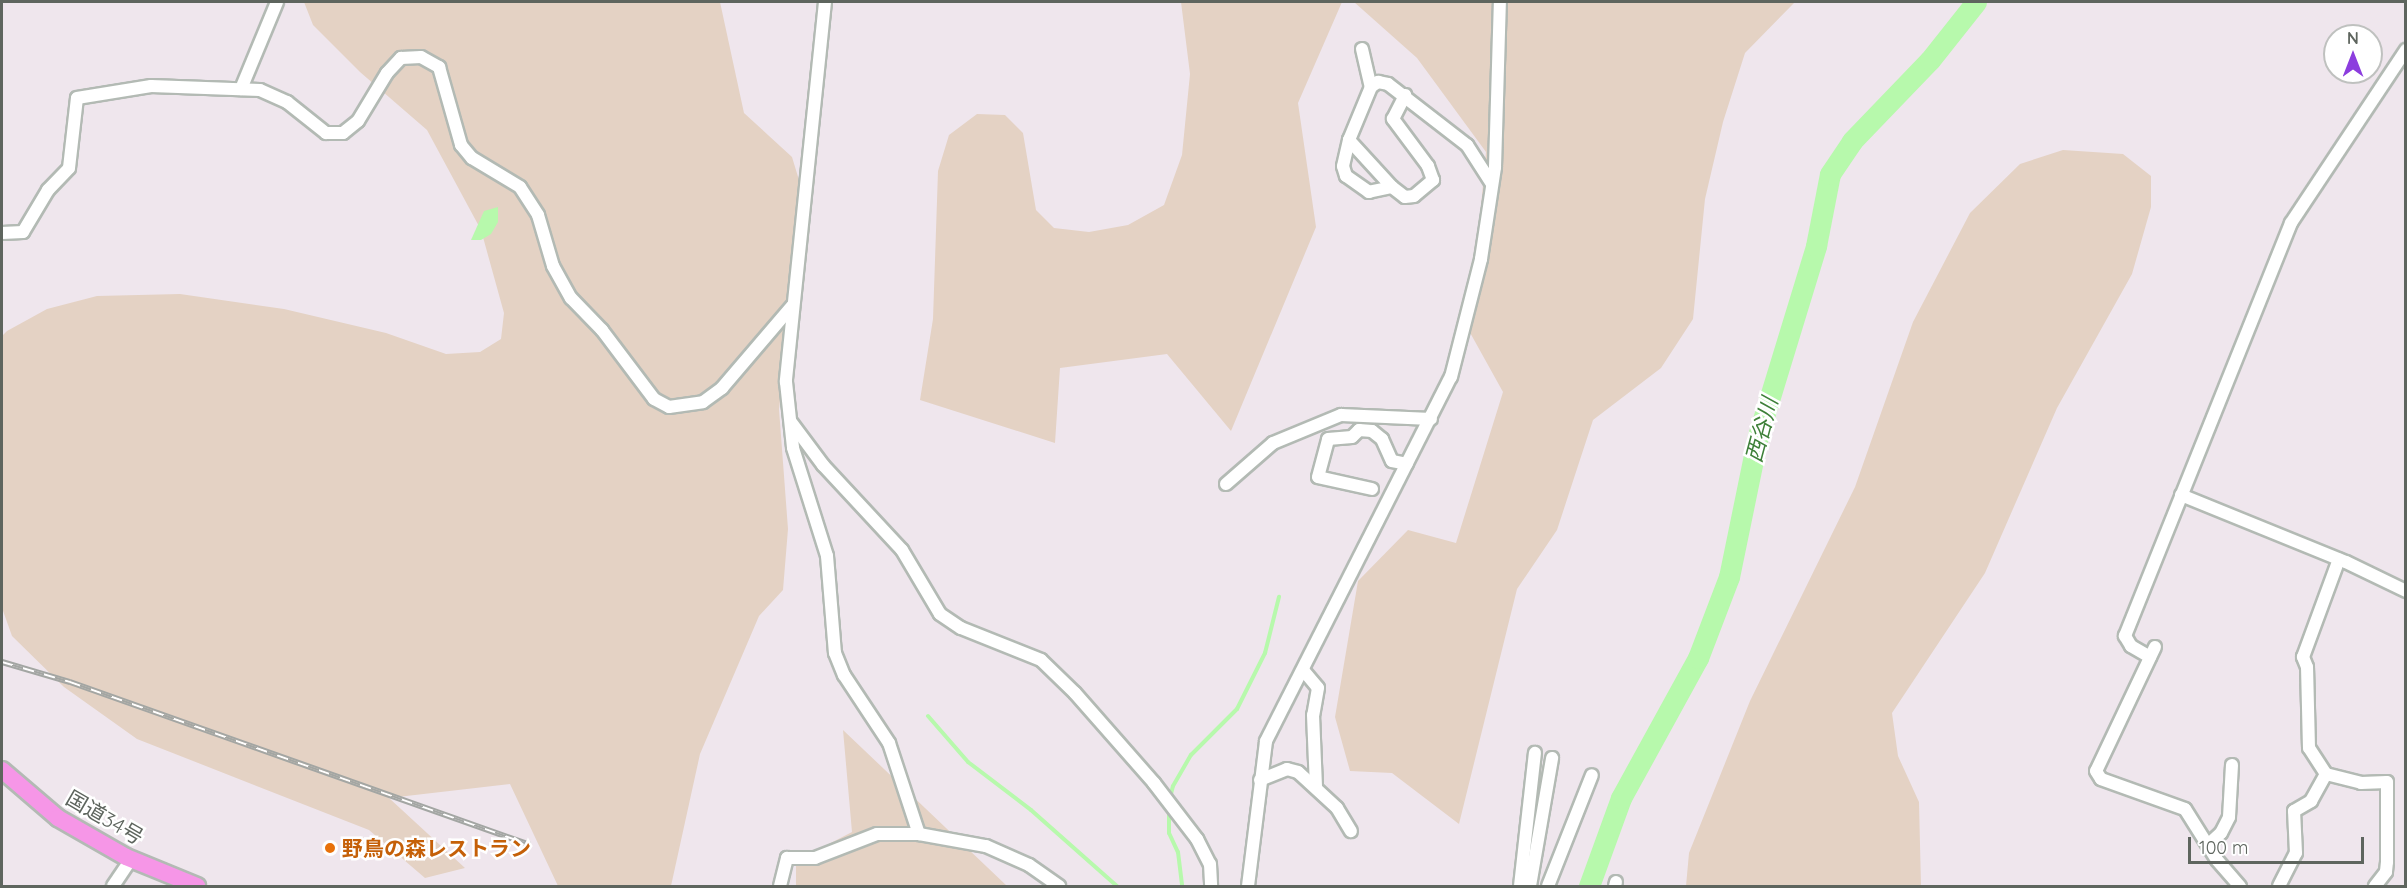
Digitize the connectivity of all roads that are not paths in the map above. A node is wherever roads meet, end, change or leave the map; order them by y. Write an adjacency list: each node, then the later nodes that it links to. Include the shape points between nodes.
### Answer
1 (278, 2): 7 (street)
2 (825, 2): 13 (street)
3 (1500, 2): 10 (street, via 1498,126)
4 (1362, 49): 6 (street)
5 (2406, 50): 19 (street, via 2291,223)
6 (1371, 87): 8 (street, via 1378,82 1388,84); 9 (street)
7 (241, 89): 12 (street, via 152,86 77,98 69,168 48,190 23,232); 13 (street, via 260,90 287,102 325,132 343,133 358,122 387,72 401,58 421,57 439,67 461,145 472,158 520,188 538,215 553,266 571,298 602,330 654,399 669,407 703,402 722,388)
8 (1405, 95): 10 (street, via 1467,145); 11 (street, via 1393,119 1428,166 1433,180 1414,196 1405,197)
9 (1344, 148): 11 (street); 11 (street, via 1346,176 1358,187 1369,192)
10 (1492, 184): 14 (street, via 1481,258 1451,377)
11 (1392, 187)
12 (2, 232)
13 (792, 306): 15 (street, via 786,382)
14 (1431, 418): 16 (street); 17 (street, via 1341,415 1273,443)
15 (791, 422): 32 (street, via 794,448 827,556 836,653 844,675 889,743); 39 (street, via 823,465 902,550 940,614 961,628 1041,660 1075,693 1197,839 1210,864)
16 (1407, 464): 18 (street, via 1392,461 1382,439 1372,430 1328,439 1318,477); 22 (street)
17 (1226, 484)
18 (1372, 489)
19 (2181, 495): 20 (street); 33 (street, via 2125,636 2131,646 2153,652 2096,771 2101,778 2185,809)
20 (2339, 559): 21 (street); 27 (street, via 2303,657 2307,668 2309,748)
21 (2406, 591)
22 (1302, 670): 29 (street, via 1266,741); 30 (street, via 1318,688 1313,715)
23 (1535, 753): 41 (street)
24 (1552, 758): 42 (street)
25 (2232, 765): 33 (street, via 2229,817 2221,833)
26 (2, 770): 34 (highway, 国道34号, via 58,818)
27 (2326, 774): 45 (street, via 2311,801 2294,811 2296,853); 46 (street, via 2361,783 2387,782 2386,872)
28 (1592, 776): 43 (street)
29 (1260, 780): 30 (street, via 1287,769); 40 (street)
30 (1316, 786): 31 (street)
31 (1351, 831)
32 (919, 834): 37 (street, via 877,834 815,858 787,858); 38 (street, via 986,846 1029,865)
33 (2209, 844): 44 (street, via 2217,860)
34 (131, 859): 35 (street); 36 (highway, 国道34号)
35 (113, 886)
36 (197, 886)
37 (780, 886)
38 (1059, 886)
39 (1211, 886)
40 (1248, 886)
41 (1520, 886)
42 (1530, 886)
43 (1548, 886)
44 (2240, 886)
45 (2279, 886)
46 (2375, 886)

